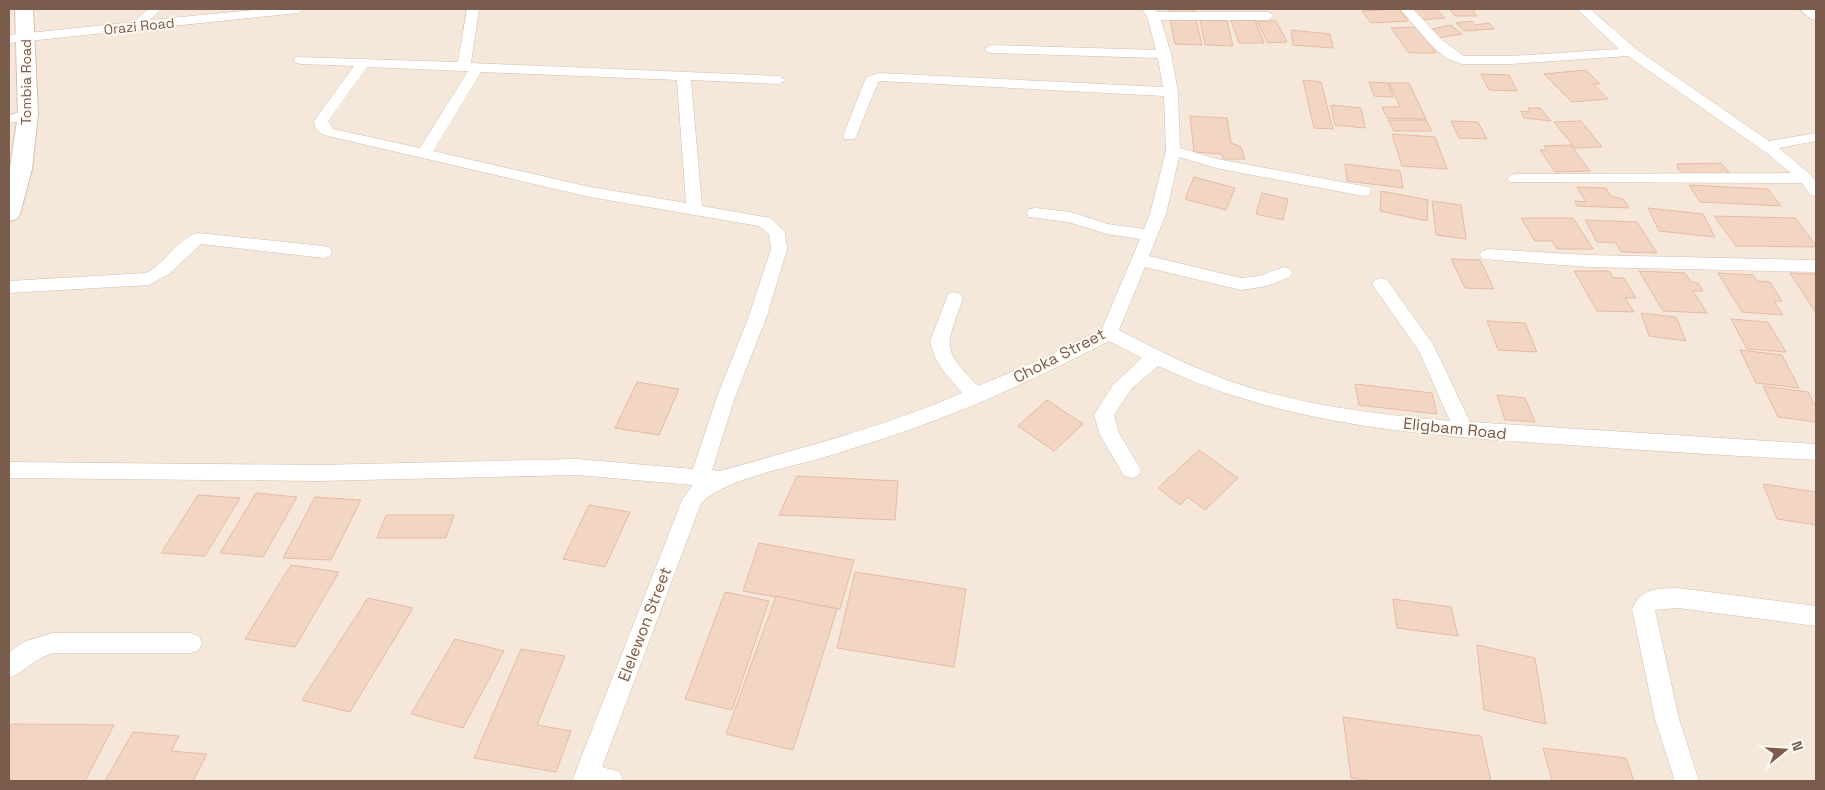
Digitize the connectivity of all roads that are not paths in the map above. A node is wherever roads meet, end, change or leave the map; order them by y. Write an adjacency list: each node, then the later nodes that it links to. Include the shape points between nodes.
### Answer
1 (24, 9): 12 (main road, Tombia Road)
2 (156, 9): 11 (street)
3 (298, 9): 11 (street, Orazi Road)
4 (473, 9): 18 (street)
5 (1406, 9): 14 (street, via 1437,43 1462,60)
6 (1582, 9): 14 (street)
7 (1805, 9): 10 (street)
8 (1150, 12): 9 (street); 15 (street, Choka Street)
9 (1268, 16)
10 (1816, 16)
11 (136, 27): 12 (street, Orazi Road)
12 (17, 38): 22 (main road, Tombia Road)
13 (991, 49): 15 (street)
14 (1631, 52): 27 (street)
15 (1164, 54): 21 (street, Choka Street)
16 (301, 60): 17 (street)
17 (363, 63): 18 (street); 29 (street, via 321,121 322,126 328,132)
18 (471, 67): 19 (street); 29 (street)
19 (684, 76): 20 (street); 34 (street)
20 (779, 80)
21 (1171, 92): 24 (street, via 879,78 872,80); 28 (street, Choka Street)
22 (28, 114): 23 (street); 36 (main road, Tombia Road, via 21,169)
23 (9, 119)
24 (850, 136)
25 (1816, 137): 27 (street)
26 (1816, 148): 27 (street)
27 (1770, 149): 30 (street)
28 (1173, 151): 32 (street, via 1216,163); 37 (street, Choka Street)
29 (424, 154): 34 (street, via 590,192)
30 (1806, 178): 31 (street); 33 (street)
31 (1515, 179)
32 (1363, 191)
33 (1816, 192)
34 (694, 209): 53 (street, via 764,222 777,232 779,250 758,316 726,397)
35 (1035, 213): 37 (street, via 1070,217 1107,229)
36 (9, 214)
37 (1150, 235): 40 (street, Choka Street)
38 (324, 252): 44 (street, via 198,238 187,244 160,274 149,279)
39 (1488, 254): 41 (street, via 1589,261)
40 (1140, 260): 42 (street, via 1240,284 1261,282); 46 (street, Choka Street)
41 (1816, 266)
42 (1284, 273)
43 (1381, 284): 49 (street, via 1428,349)
44 (9, 287)
45 (954, 298): 48 (street, via 939,342 940,350 952,370)
46 (1109, 333): 47 (street, Eligbam Road); 48 (street, Choka Street)
47 (1156, 358): 49 (street, Eligbam Road, via 1211,381 1296,407); 52 (street, via 1128,380 1112,398 1104,415 1110,435)
48 (976, 396): 53 (street, Choka Street, via 832,447)
49 (1463, 429): 50 (street, Eligbam Road)
50 (1816, 452)
51 (9, 470): 53 (street, via 319,473 577,467)
52 (1132, 470)
53 (710, 479): 57 (street, Elelewon Street, via 693,498)
54 (1816, 616): 59 (street, via 1678,598 1654,599 1647,603 1643,609 1667,719)
55 (191, 642): 56 (street, via 53,643 38,646)
56 (9, 667)
57 (585, 779): 58 (street)
58 (611, 781)
59 (1687, 781)

